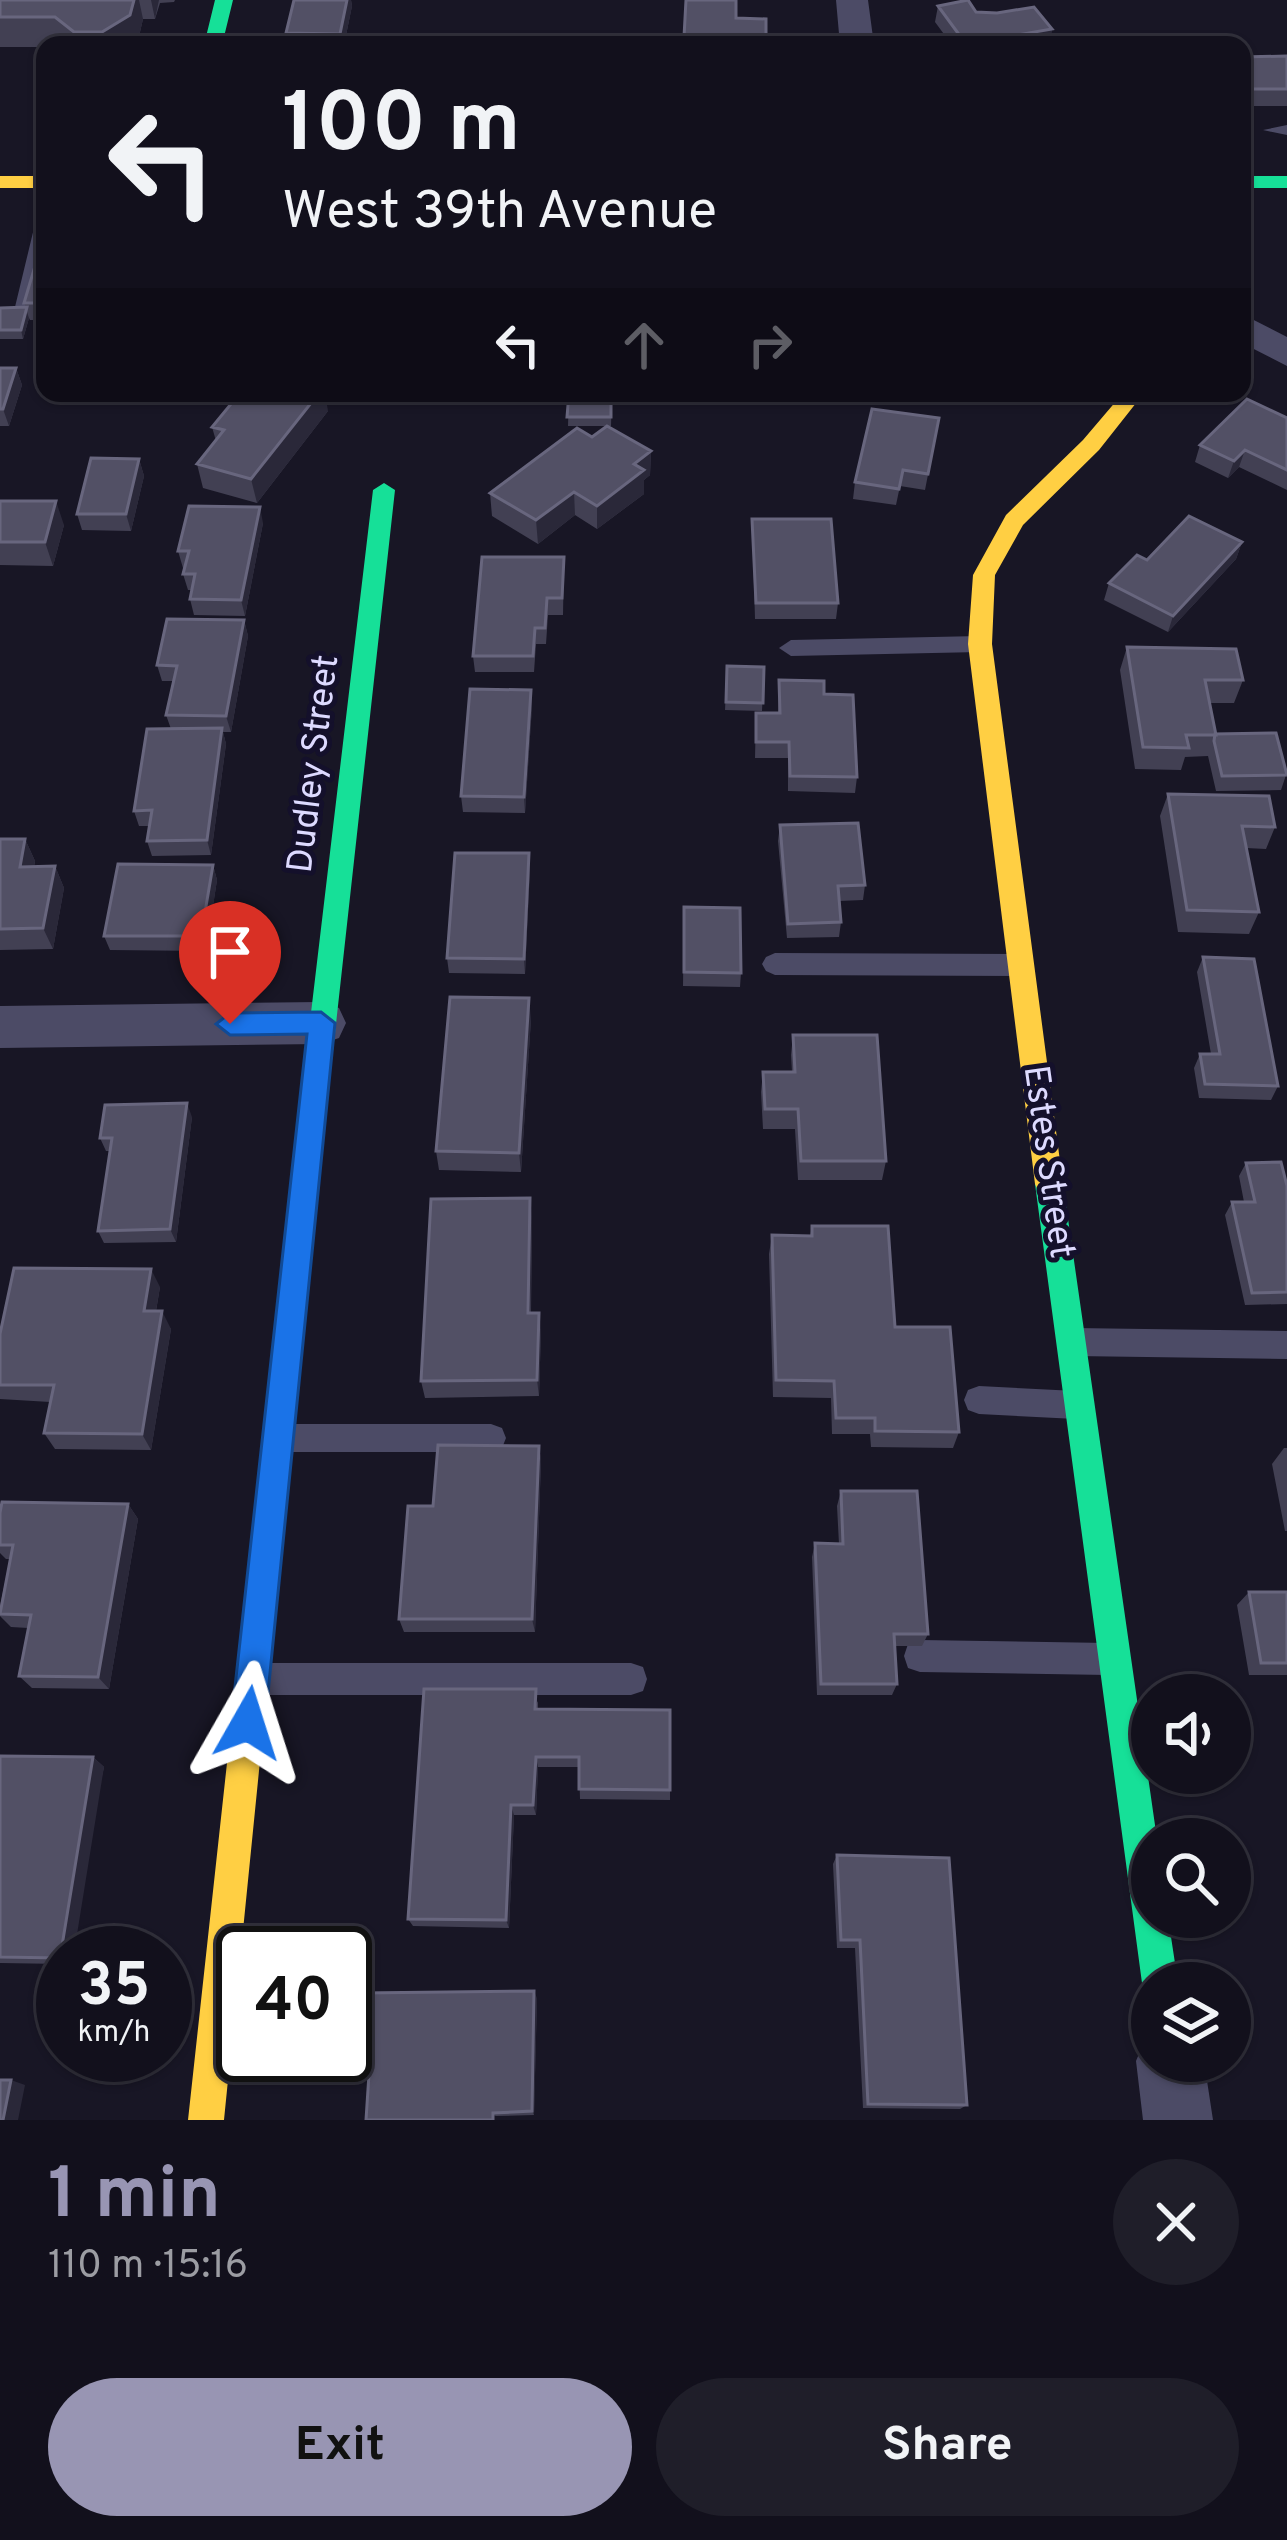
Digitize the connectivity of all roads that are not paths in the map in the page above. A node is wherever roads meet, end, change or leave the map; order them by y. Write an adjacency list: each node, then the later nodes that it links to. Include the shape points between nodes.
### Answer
1 (224, 0): 3 (street)
2 (852, 0): 4 (street)
3 (215, 36)
4 (856, 36)
5 (1251, 180): 8 (street)
6 (0, 182): 7 (street)
7 (36, 182)
8 (1287, 182)
9 (36, 265): 10 (lane)
10 (25, 307)
11 (1251, 332): 12 (street)
12 (1287, 354)
13 (1127, 402): 15 (street, Estes Street, via 995,550 984,575)
14 (384, 490): 19 (street, Dudley Street)
15 (980, 644): 16 (lane); 18 (street, Estes Street)
16 (791, 648)
17 (775, 964): 18 (lane)
18 (1018, 965): 21 (street, Estes Street)
19 (321, 1023): 20 (street); 25 (street, Dudley Street)
20 (0, 1027)
21 (1074, 1342): 22 (lane); 24 (street, Estes Street)
22 (1287, 1345)
23 (979, 1400): 24 (lane)
24 (1083, 1405): 28 (street, Estes Street)
25 (278, 1438): 26 (lane); 29 (street, Dudley Street)
26 (491, 1438)
27 (920, 1656): 28 (lane)
28 (1116, 1659): 31 (street, Estes Street)
29 (252, 1679): 30 (lane); 33 (street, Dudley Street)
30 (632, 1679)
31 (1157, 1962)
32 (1173, 2082): 34 (street)
33 (206, 2120)
34 (1178, 2120)

